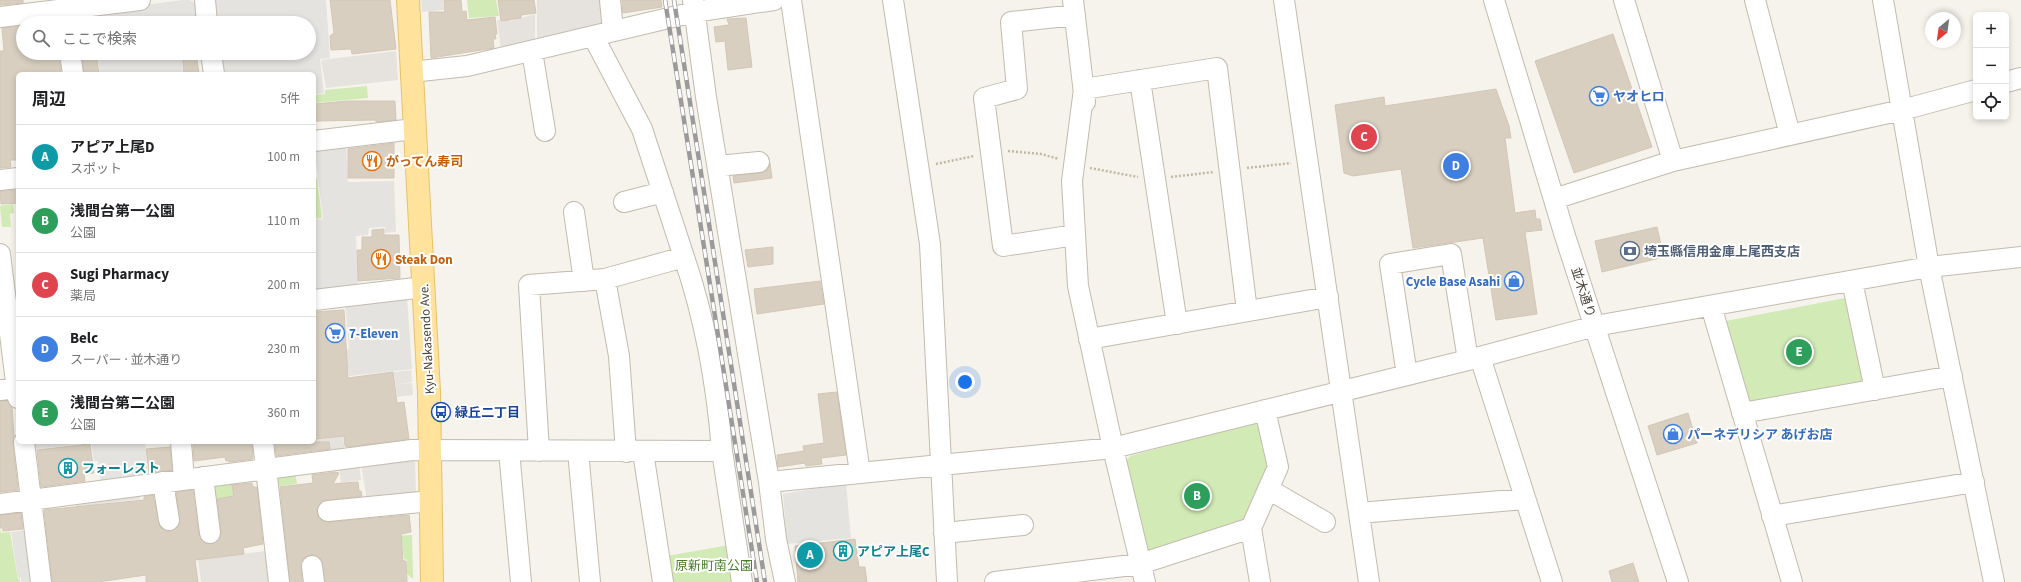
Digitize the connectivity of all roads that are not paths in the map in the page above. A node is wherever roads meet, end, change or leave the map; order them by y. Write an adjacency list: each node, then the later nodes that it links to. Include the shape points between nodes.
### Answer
1 (137, 0): 15 (street)
2 (204, 0): 16 (street)
3 (408, 0): 26 (main road, Kyu-Nakasendo Ave.)
4 (610, 0): 19 (street)
5 (774, 0): 13 (street)
6 (791, 0): 83 (street)
7 (893, 0): 81 (street, via 930,244)
8 (1284, 0): 55 (street)
9 (1494, 0): 43 (street, 並木通り)
10 (1624, 0): 37 (street)
11 (1755, 0): 35 (street)
12 (1883, 0): 32 (street)
13 (693, 6): 19 (street); 39 (street)
14 (1074, 7): 30 (street); 46 (street, via 1011,22 1018,89 984,98 1003,246)
15 (66, 16)
16 (206, 16)
17 (0, 17): 18 (street)
18 (16, 17)
19 (613, 31): 20 (street)
20 (593, 36): 21 (street); 42 (street, via 642,129)
21 (532, 51): 26 (street, via 467,66); 34 (street)
22 (71, 60): 24 (street)
23 (212, 60): 25 (street)
24 (73, 72)
25 (214, 72)
26 (411, 72): 33 (main road, Kyu-Nakasendo Ave.)
27 (2021, 78): 29 (street)
28 (1140, 80): 30 (street); 58 (street, via 1217,68); 59 (street)
29 (2009, 81)
30 (1084, 89): 46 (street, via 1088,141 1080,165)
31 (1973, 91): 32 (street)
32 (1902, 110): 35 (street); 50 (street)
33 (414, 130): 36 (street); 54 (main road, Kyu-Nakasendo Ave.)
34 (545, 131)
35 (1790, 135): 37 (street)
36 (316, 141)
37 (1674, 161): 43 (street)
38 (759, 162): 39 (street)
39 (718, 166): 87 (street)
40 (16, 178): 41 (street)
41 (0, 180)
42 (663, 192): 44 (street); 47 (street)
43 (1554, 199): 60 (street, 並木通り)
44 (624, 202)
45 (574, 212): 52 (street)
46 (1075, 235): 61 (street, via 1078,286)
47 (684, 257): 51 (street); 79 (street, via 694,286 708,349)
48 (2021, 257): 50 (street)
49 (0, 261): 62 (street)
50 (1929, 267): 53 (street); 65 (street)
51 (605, 279): 52 (street); 80 (street)
52 (584, 281): 77 (street, via 529,285)
53 (1852, 281): 57 (street); 67 (street)
54 (424, 287): 56 (street); 75 (main road, Kyu-Nakasendo Ave.)
55 (1328, 297): 58 (street); 66 (street)
56 (316, 300)
57 (1711, 306): 60 (street); 70 (street)
58 (1247, 311): 59 (street)
59 (1177, 324): 61 (street)
60 (1595, 326): 63 (street); 118 (street, 並木通り)
61 (1089, 339): 74 (street)
62 (9, 340): 68 (street)
63 (1474, 359): 64 (street); 64 (street, via 1451,254 1390,264); 90 (street)
64 (1407, 375): 66 (street)
65 (1952, 376): 67 (street); 88 (street)
66 (1341, 390): 69 (street); 95 (street)
67 (1875, 390): 70 (street)
68 (12, 392)
69 (1265, 410): 74 (street); 89 (street, via 1278,467)
70 (1742, 413): 96 (street)
71 (24, 444): 91 (street)
72 (180, 444): 85 (street)
73 (263, 444): 82 (street)
74 (1113, 448): 81 (street); 103 (street)
75 (429, 450): 76 (street); 82 (street); 92 (main road, Kyu-Nakasendo Ave.)
76 (509, 451): 77 (street); 108 (street)
77 (539, 451): 78 (street)
78 (578, 451): 80 (street); 109 (street)
79 (722, 451): 80 (street); 111 (street)
80 (635, 452): 110 (street)
81 (940, 466): 83 (street); 102 (street)
82 (266, 469): 84 (street); 106 (street)
83 (860, 473): 87 (street)
84 (204, 477): 85 (street); 101 (street)
85 (184, 479): 86 (street)
86 (163, 482): 91 (street); 97 (street)
87 (769, 482): 112 (street, via 776,539)
88 (1974, 482): 96 (street); 120 (street)
89 (1268, 489): 98 (street); 100 (street)
90 (1525, 499): 95 (street); 117 (street)
91 (32, 500): 93 (street); 105 (street)
92 (431, 501): 94 (street); 107 (main road, Kyu-Nakasendo Ave.)
93 (0, 504)
94 (328, 511)
95 (1359, 513): 116 (street)
96 (1772, 516): 119 (street)
97 (169, 520)
98 (1325, 522)
99 (1023, 525): 102 (street)
100 (1251, 528): 103 (street); 115 (street)
101 (210, 533)
102 (944, 533): 113 (street)
103 (1143, 573): 104 (street)
104 (1067, 578): 114 (street)
105 (41, 582)
106 (279, 582)
107 (432, 582)
108 (522, 582)
109 (590, 582)
110 (663, 582)
111 (742, 582)
112 (785, 582)
113 (947, 582)
114 (995, 582)
115 (1260, 582)
116 (1369, 582)
117 (1552, 582)
118 (1678, 582)
119 (1792, 582)
120 (1994, 582)

